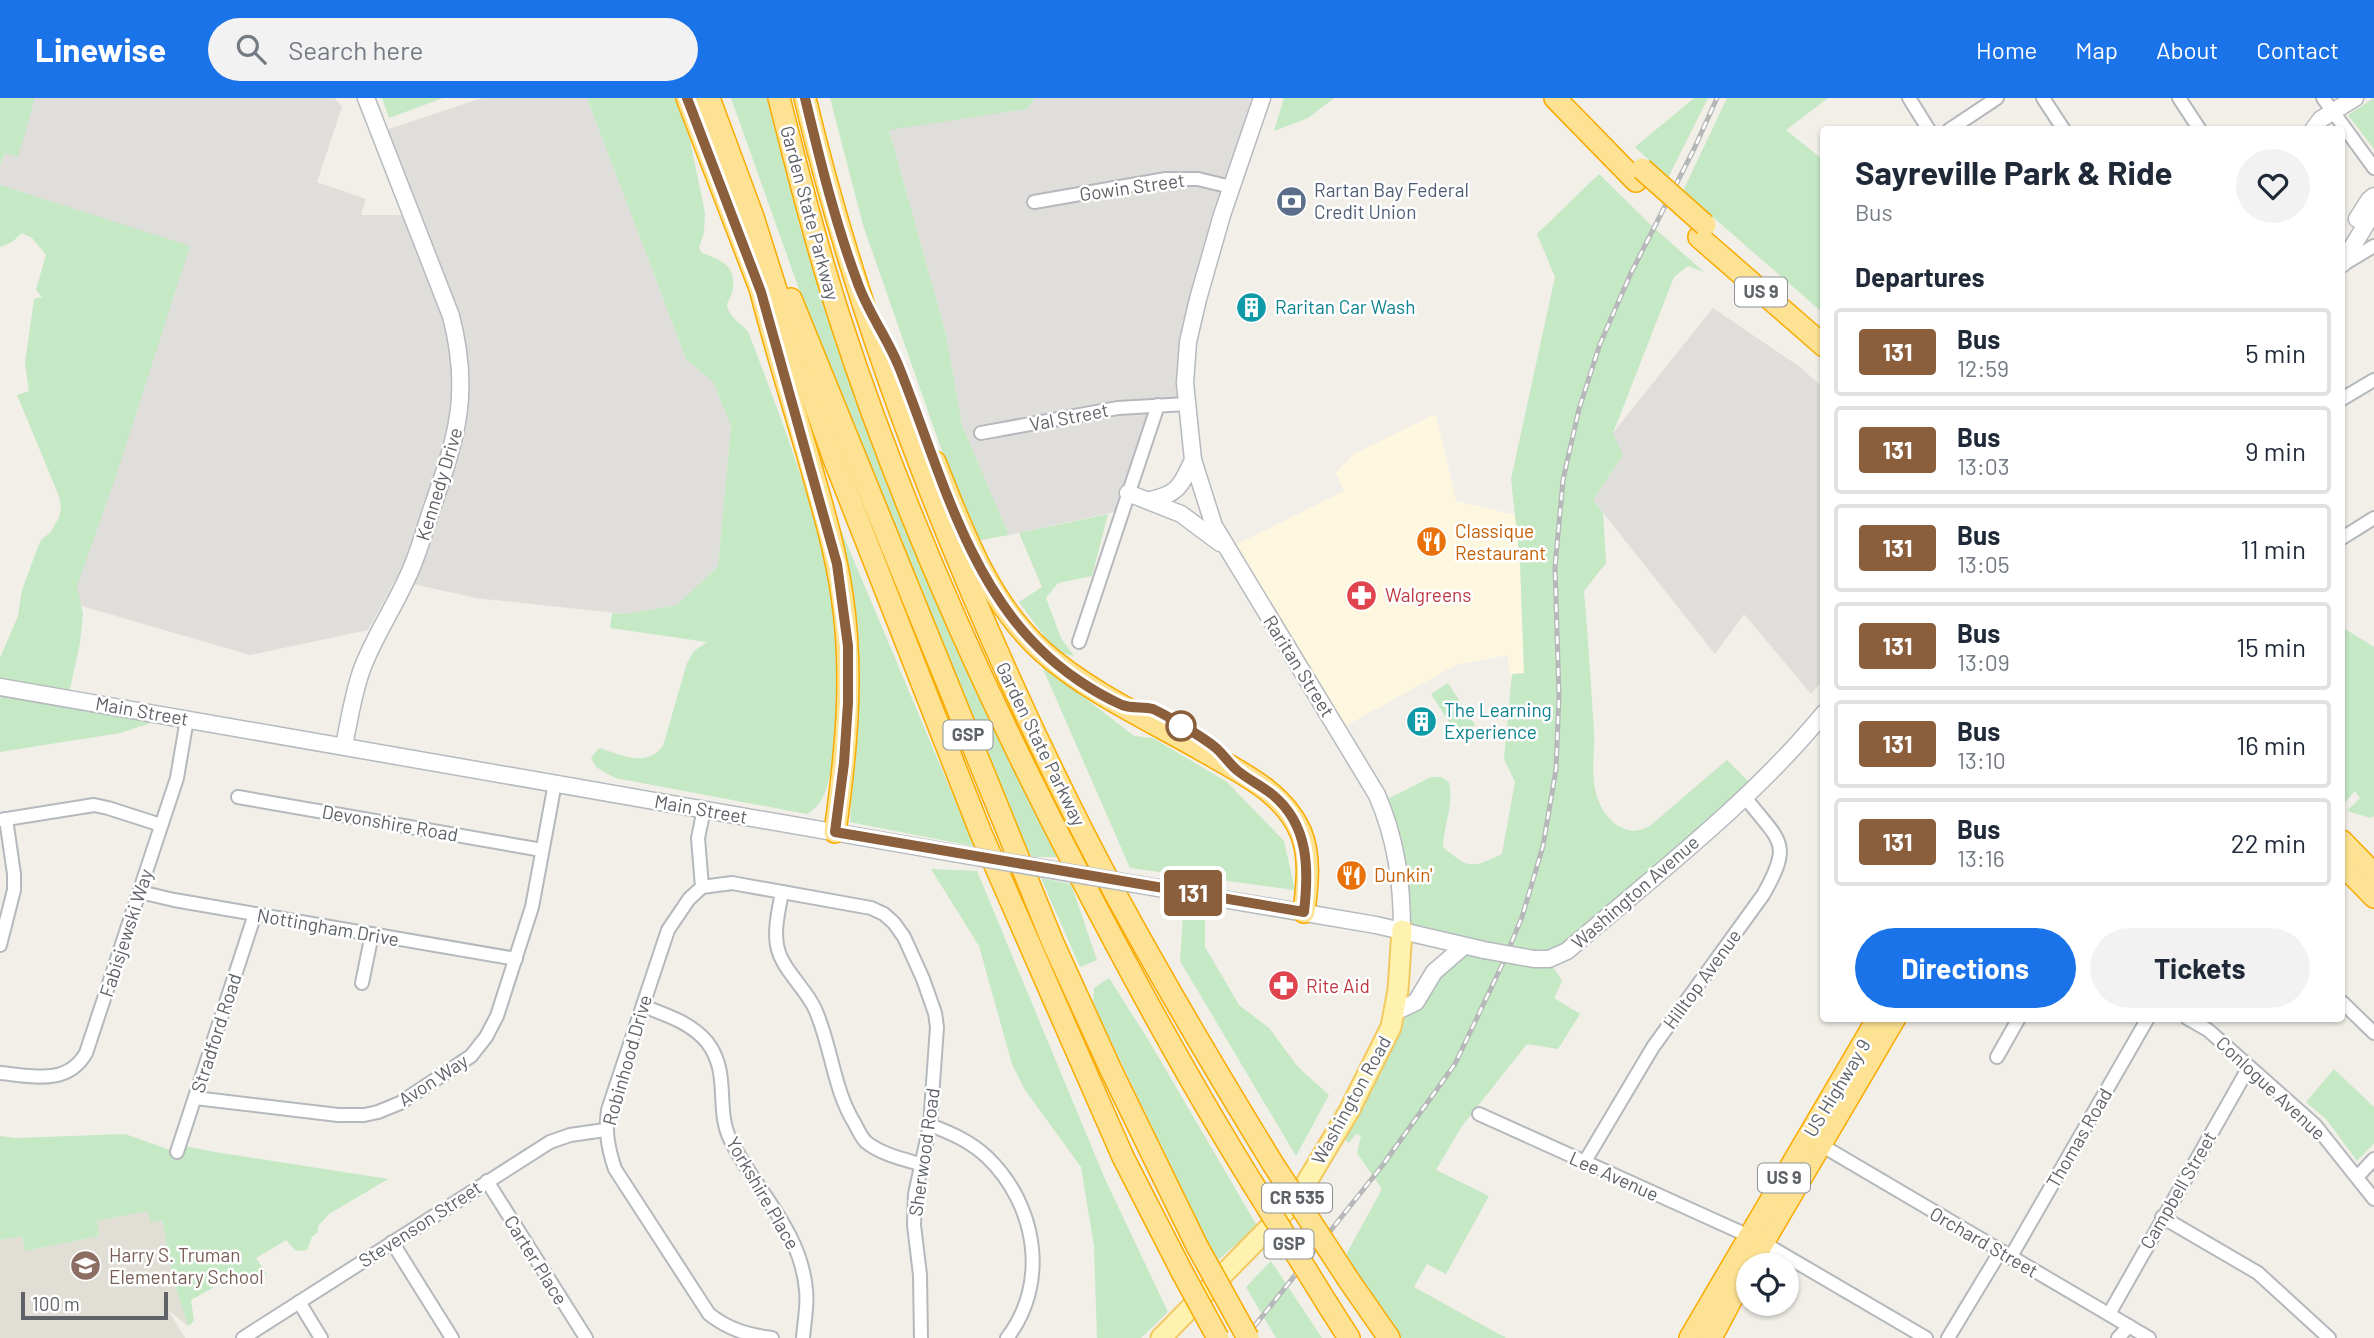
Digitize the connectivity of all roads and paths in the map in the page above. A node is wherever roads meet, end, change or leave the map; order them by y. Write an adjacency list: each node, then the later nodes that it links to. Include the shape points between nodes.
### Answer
1 (366, 98): 55 (main road, Kennedy Drive, via 451,316 461,392 451,453 408,576 361,671)
2 (687, 98): 36 (highway)
3 (709, 98): 29 (highway, Garden State Parkway / GSP)
4 (1262, 98): 25 (main road, Raritan Street)
5 (1555, 98): 24 (highway, US 9)
6 (1572, 98): 24 (highway, US 9)
7 (1909, 98): 16 (street)
8 (1997, 98): 17 (street)
9 (2043, 98): 18 (street)
10 (2179, 98): 19 (street)
11 (2323, 98): 15 (street)
12 (2355, 98): 15 (main road)
13 (779, 99): 125 (highway, Garden State Parkway / GSP, bridge, via 819,253 856,368 956,622 1119,952 1188,1076)
14 (805, 99): 35 (highway, Garden State Parkway / GSP)
15 (2332, 113): 20 (main road); 21 (street)
16 (1926, 126)
17 (1955, 126)
18 (2061, 126)
19 (2197, 126)
20 (2316, 126)
21 (2342, 126)
22 (2345, 130): 23 (street)
23 (2374, 168)
24 (1639, 175): 30 (highway, US 9, bridge)
25 (1231, 187): 27 (street, Gowin Street, via 1198,179 1166,179); 41 (main road, Raritan Street, via 1188,342)
26 (2374, 196): 31 (main road)
27 (1034, 202)
28 (2374, 211): 33 (main road)
29 (753, 217): 44 (highway, Garden State Parkway / GSP); 124 (highway, Garden State Parkway / GSP, bridge, via 803,325 1048,932 1197,1246)
30 (1702, 231): 37 (highway, US 9); 38 (highway, US 9)
31 (2345, 240)
32 (2374, 246): 34 (street)
33 (2345, 260)
34 (2345, 263)
35 (858, 284): 71 (highway, via 898,365 967,538 1003,607 1063,668 1237,771 1282,803 1300,831 1306,852); 126 (highway, Garden State Parkway / GSP, bridge, via 932,494 1021,706 1116,895 1273,1164)
36 (761, 292): 44 (highway); 62 (highway, via 828,527 842,595 848,703)
37 (1820, 326)
38 (1820, 342)
39 (2374, 380): 40 (street)
40 (2345, 397)
41 (1187, 404): 42 (street); 45 (main road, Raritan Street)
42 (1157, 405): 43 (street, Val Street); 46 (street)
43 (981, 433)
44 (834, 459): 108 (highway, Garden State Parkway / GSP, via 984,842)
45 (1193, 460): 47 (main road, via 1177,490); 50 (main road, Raritan Street, via 1214,526)
46 (1128, 493): 47 (main road); 51 (street)
47 (1150, 500): 50 (main road, via 1181,514)
48 (2374, 518): 49 (street)
49 (2345, 536)
50 (1227, 549): 73 (main road, Raritan Street, via 1377,795 1398,862)
51 (1079, 642)
52 (0, 687): 54 (main road, Main Street)
53 (1820, 718): 58 (main road, Washington Avenue)
54 (187, 719): 55 (main road, Main Street); 61 (street, Fabisjewski Way, via 177,778)
55 (344, 747): 56 (main road, Main Street)
56 (555, 783): 59 (main road, Main Street); 64 (street, Avon Way)
57 (238, 797): 64 (street, Devonshire Road)
58 (1745, 797): 76 (main road, Washington Avenue, bridge, via 1567,951 1549,959 1534,959); 98 (street, Hilltop Avenue, via 1779,843 1776,872 1653,1047)
59 (704, 809): 62 (main road, Main Street); 67 (street, via 698,838)
60 (3, 820): 61 (street, via 94,806); 75 (street, via 14,890)
61 (161, 825): 68 (street, Fabisjewski Way)
62 (835, 832): 71 (main road, Main Street, bridge)
63 (2345, 844): 66 (highway)
64 (542, 850): 77 (street, Avon Way)
65 (2345, 867): 70 (highway)
66 (2374, 874)
67 (702, 887): 69 (street, Sherwood Road, via 732,883); 80 (street, Robinhood Drive, via 668,930)
68 (140, 892): 72 (street, Nottingham Drive); 90 (street, Fabisjewski Way, via 82,1061 69,1072 51,1077)
69 (782, 892): 93 (street, Sherwood Road, via 872,908 894,923 904,937 937,1027); 99 (street, via 777,945 814,1006 844,1108 865,1141 886,1154)
70 (2374, 897)
71 (1304, 912): 73 (main road, Main Street)
72 (255, 914): 74 (street, Nottingham Drive); 91 (street, Stradford Road)
73 (1402, 930): 76 (main road, Washington Avenue); 81 (main road, Washington Road / CR 535)
74 (372, 934): 77 (street, Nottingham Drive); 78 (street)
75 (0, 945)
76 (1464, 946): 81 (main road, via 1434,972 1416,1002)
77 (516, 959): 91 (street, Avon Way, via 497,1016 471,1056 400,1103 351,1116)
78 (362, 983)
79 (2345, 1005): 87 (street)
80 (643, 1006): 94 (street, Robinhood Drive); 118 (street, Yorkshire Place, via 693,1029 714,1053 722,1077 729,1138 793,1240 802,1266 807,1292)
81 (1395, 1012): 121 (main road, Washington Road / CR 535, via 1357,1098 1296,1200)
82 (1876, 1022): 104 (highway, US Highway 9 / US 9)
83 (1893, 1022): 95 (highway, US Highway 9 / US 9)
84 (2017, 1022): 88 (street)
85 (2146, 1022): 107 (street, Thomas Road)
86 (2194, 1022): 89 (street, Conlogue Avenue)
87 (2374, 1032)
88 (1997, 1057)
89 (2249, 1067): 100 (street, Conlogue Avenue, via 2315,1125); 103 (street, Campbell Street)
90 (0, 1073)
91 (194, 1098): 96 (street, Stradford Road)
92 (1479, 1114): 98 (street, Lee Avenue)
93 (930, 1125): 99 (street, Sherwood Road); 120 (street, via 964,1139 985,1155 1019,1201 1032,1241 1033,1281 1023,1313)
94 (605, 1130): 101 (street, Stevenson Street, via 550,1142); 117 (street, Robinhood Drive, via 615,1169 709,1314 743,1333)
95 (1821, 1145): 104 (highway, US Highway 9 / US 9); 107 (street, Orchard Street)
96 (177, 1152)
97 (2374, 1159): 100 (street)
98 (1584, 1163): 104 (street, Lee Avenue)
99 (920, 1164): 119 (street, Sherwood Road, via 914,1225)
100 (2357, 1177): 102 (street, Conlogue Avenue)
101 (487, 1181): 105 (street, Stevenson Street); 116 (street, Carter Place)
102 (2374, 1199)
103 (2162, 1217): 111 (street, Campbell Street); 133 (street, via 2258,1273)
104 (1756, 1239): 106 (highway, US Highway 9 / US 9); 127 (highway, US Highway 9 / US 9); 129 (street, Lee Avenue)
105 (392, 1242): 110 (street, Stevenson Street); 115 (street)
106 (1752, 1253)
107 (2005, 1255): 111 (street, Orchard Street); 130 (street, Thomas Road)
108 (1177, 1275): 122 (highway); 123 (highway, bridge)
109 (1736, 1291): 128 (highway, US Highway 9 / US 9)
110 (299, 1302): 113 (street, Stevenson Street); 114 (street)
111 (2109, 1314): 112 (street, Orchard Street)
112 (2129, 1326): 131 (street); 132 (street, Orchard Street)
113 (243, 1338)
114 (321, 1338)
115 (452, 1338)
116 (586, 1338)
117 (772, 1338)
118 (803, 1338)
119 (920, 1338)
120 (1007, 1338)
121 (1161, 1338)
122 (1201, 1338)
123 (1217, 1338)
124 (1248, 1338)
125 (1349, 1338)
126 (1389, 1338)
127 (1690, 1338)
128 (1711, 1338)
129 (1926, 1338)
130 (1948, 1338)
131 (2118, 1338)
132 (2149, 1338)
133 (2329, 1338)

